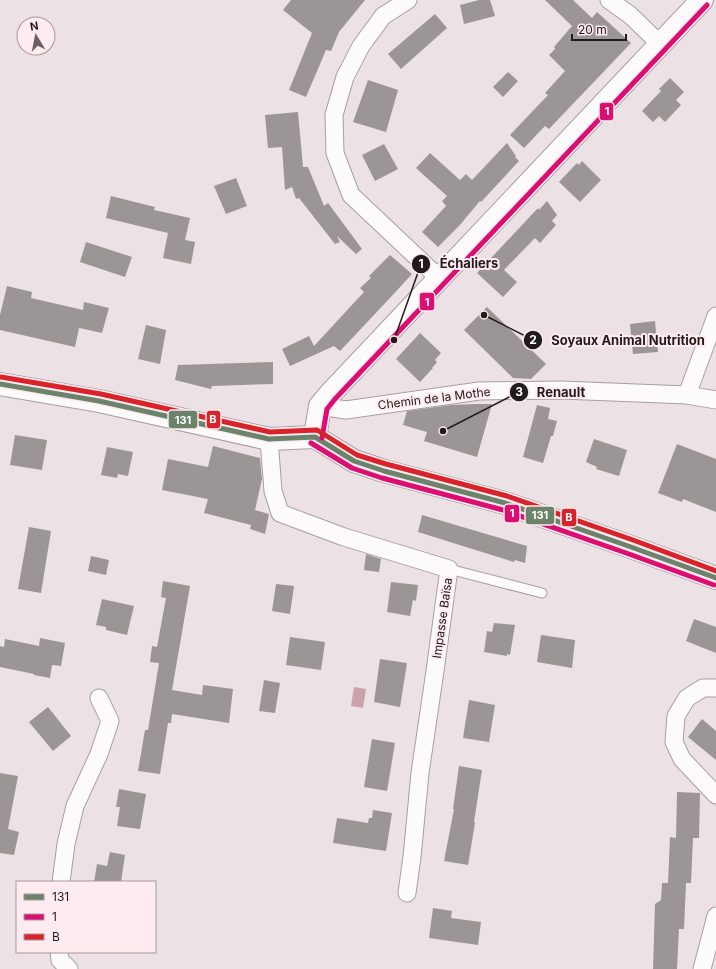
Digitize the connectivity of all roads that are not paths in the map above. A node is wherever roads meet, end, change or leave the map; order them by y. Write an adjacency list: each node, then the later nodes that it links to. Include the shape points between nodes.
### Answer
1 (408, 0): 5 (street, via 383,16 361,46 345,77 334,115 335,153 351,195)
2 (609, 0): 4 (street, via 630,15)
3 (702, 0): 4 (main road)
4 (660, 44): 5 (main road)
5 (440, 279): 10 (main road)
6 (716, 316): 8 (street)
7 (0, 384): 12 (main road, via 99,401)
8 (687, 394): 9 (street, Chemin de la Mothe); 10 (street, Chemin de la Mothe, via 561,390 479,391 346,410)
9 (716, 400)
10 (320, 406): 11 (main road)
11 (315, 438): 12 (main road); 14 (main road, via 354,461 505,503)
12 (269, 439): 13 (street, Impasse Baïsa, via 273,491 280,513 344,537)
13 (448, 569): 15 (lane); 20 (street, Impasse Baïsa, via 420,773)
14 (716, 578)
15 (542, 593)
16 (716, 688): 18 (street, via 703,688 687,698 676,716 674,742 682,760)
17 (98, 698): 19 (street, via 110,721 99,754 75,806)
18 (716, 795)
19 (61, 881)
20 (407, 893)
21 (716, 916): 24 (street)
22 (59, 953): 23 (street, via 60,960)
23 (68, 969)
24 (702, 969)

